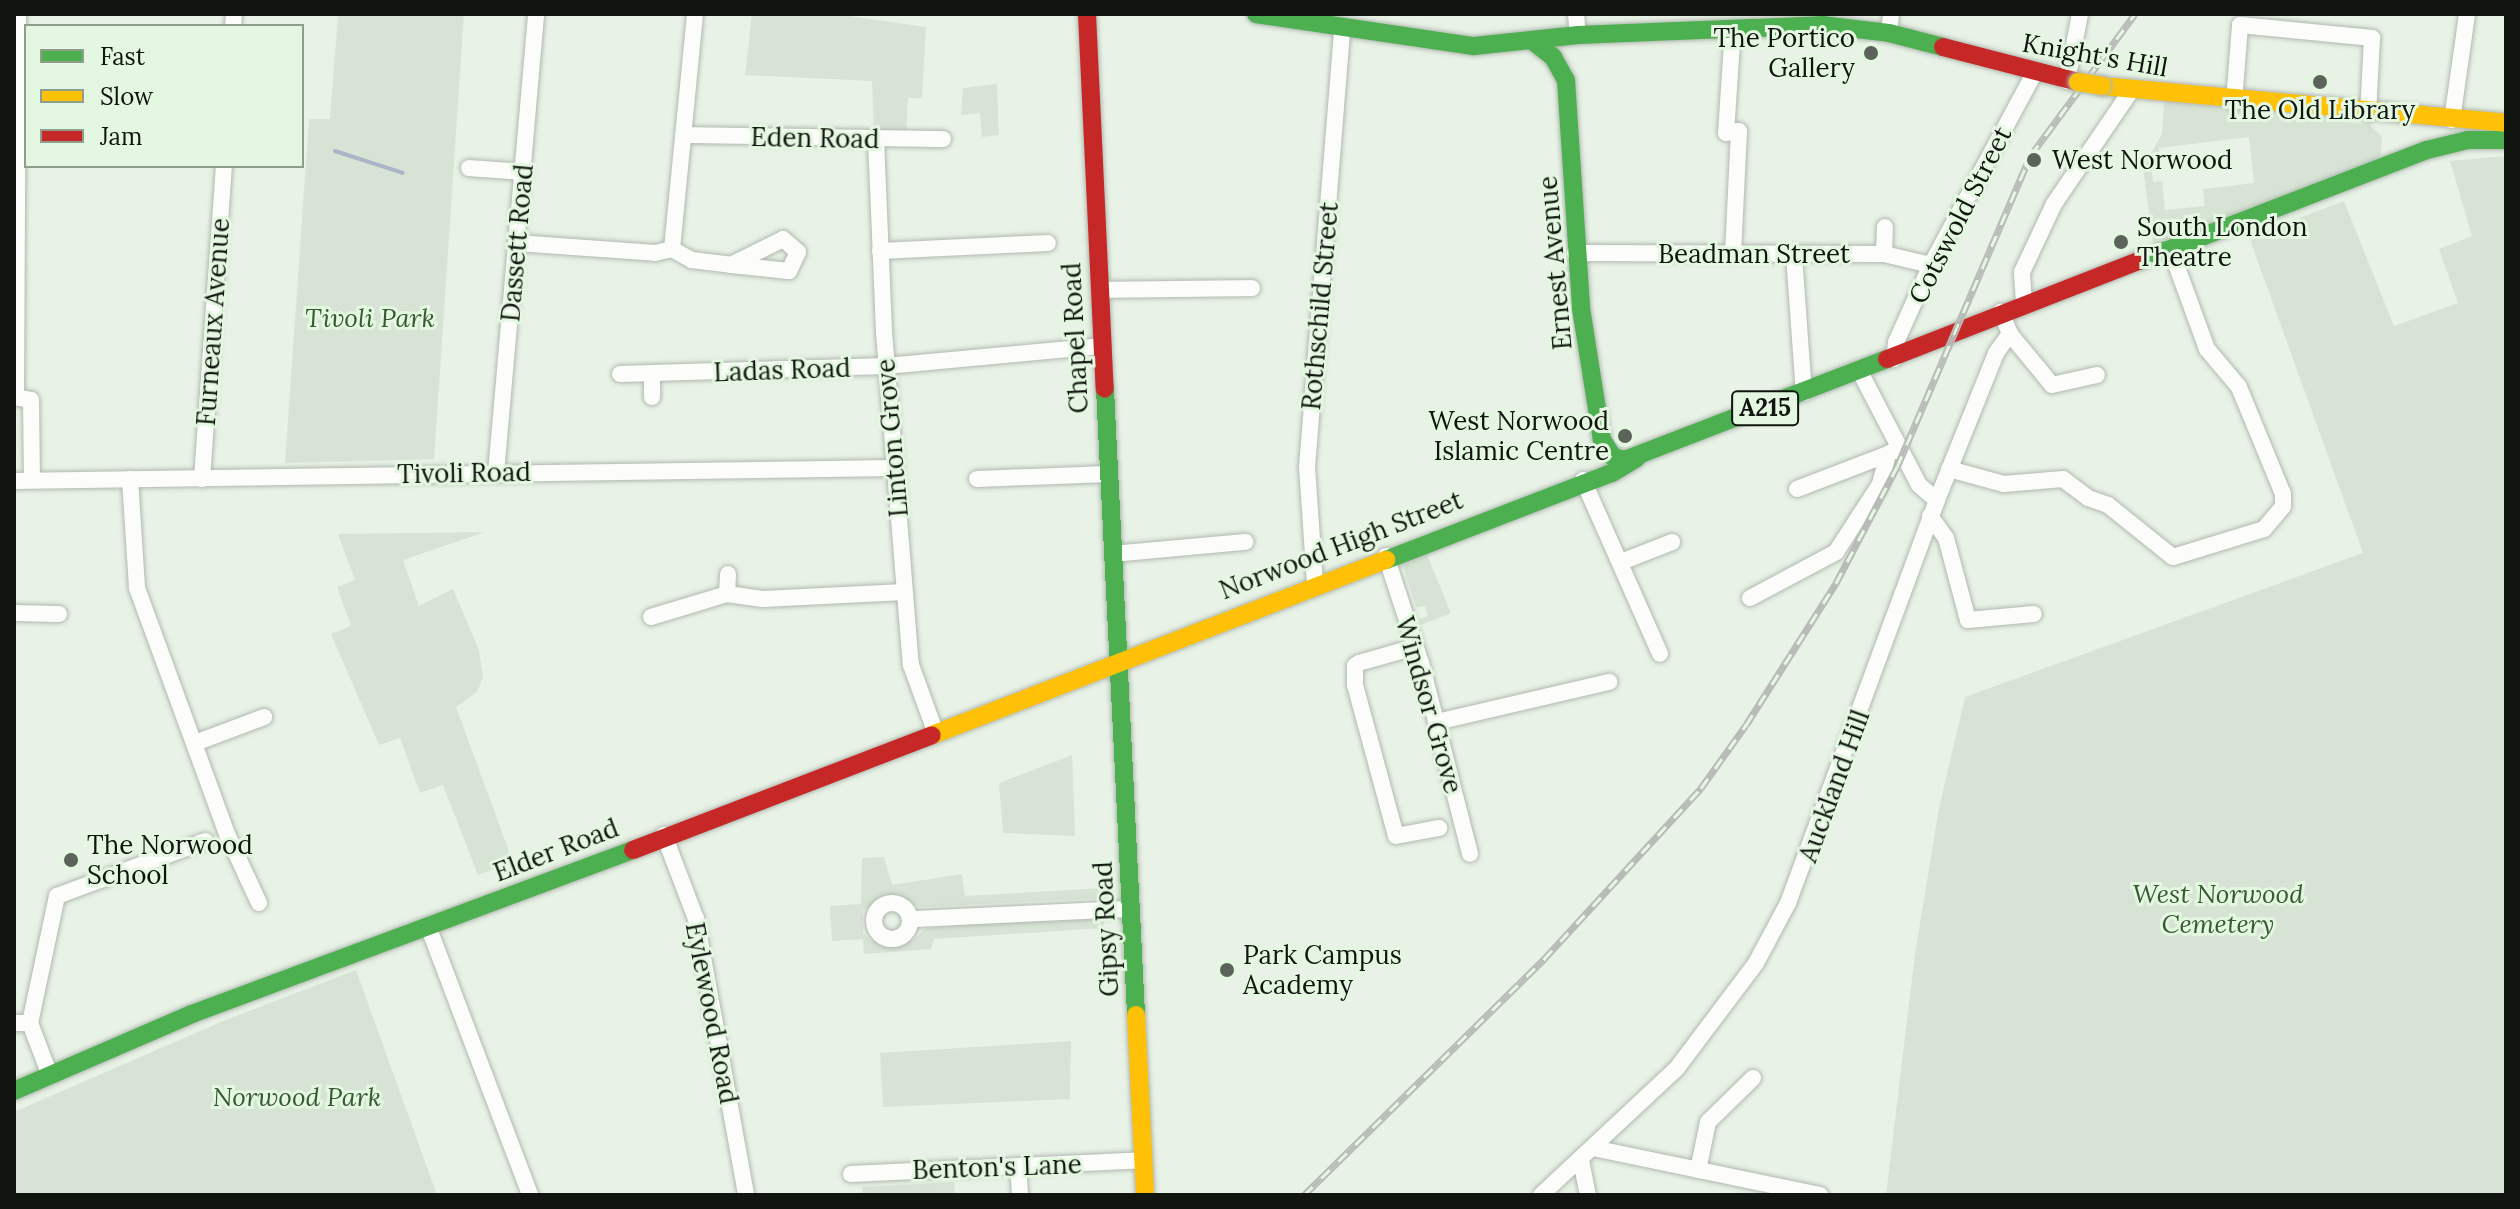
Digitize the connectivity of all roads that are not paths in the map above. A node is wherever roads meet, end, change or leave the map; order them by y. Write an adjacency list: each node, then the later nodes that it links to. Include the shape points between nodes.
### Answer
1 (18, 14): 14 (street)
2 (536, 14): 34 (street, Dassett Road)
3 (695, 14): 27 (street)
4 (1087, 14): 50 (main road, Chapel Road)
5 (1256, 14): 9 (main road, Knight's Hill)
6 (1576, 14): 15 (street)
7 (2080, 14): 19 (street)
8 (2467, 14): 24 (street)
9 (1279, 16): 12 (main road, Knight's Hill)
10 (1704, 22): 13 (main road, Knight's Hill); 15 (main road, Knight's Hill)
11 (1890, 23): 13 (main road, Knight's Hill); 17 (main road, Knight's Hill)
12 (1353, 24): 16 (main road, Knight's Hill, via 1452,45); 86 (street, Rothschild Street, via 1307,467)
13 (1733, 28): 45 (street, via 1726,133 1739,131)
14 (16, 34): 22 (street)
15 (1583, 37): 16 (main road, Knight's Hill); 18 (main road, Ernest Avenue)
16 (1535, 43): 18 (main road, via 1553,57)
17 (2034, 74): 19 (main road, Knight's Hill); 48 (street, Cotswold Street)
18 (1566, 80): 43 (main road, Ernest Avenue)
19 (2072, 82): 20 (main road, Knight's Hill, bridge)
20 (2130, 92): 21 (main road, Knight's Hill); 51 (street, via 2054,204 2022,272)
21 (2234, 102): 23 (main road, Knight's Hill); 23 (street, via 2240,25 2372,38)
22 (15, 104): 35 (street)
23 (2368, 114): 26 (main road, Knight's Hill)
24 (2452, 120): 25 (main road, Knight's Hill); 26 (main road, Knight's Hill)
25 (2506, 123)
26 (2398, 129): 31 (main road)
27 (686, 135): 29 (street, Eden Road); 40 (street)
28 (943, 139): 29 (street, Eden Road)
29 (876, 140): 42 (street, Linton Grove)
30 (2506, 140): 31 (main road, A215, via 2447,143)
31 (2396, 162): 39 (main road, A215)
32 (224, 168): 72 (street, Furneaux Avenue)
33 (469, 168): 34 (street)
34 (523, 172): 37 (street, Dassett Road)
35 (15, 178): 41 (street)
36 (1885, 227): 44 (street)
37 (517, 243): 40 (street, via 655,253); 69 (street, Dassett Road)
38 (1048, 243): 42 (street)
39 (2170, 248): 51 (main road, A215); 68 (street, via 2207,349 2239,387 2283,494 2276,516 2246,537 2173,557 2108,505 2063,479 2004,484)
40 (672, 249): 47 (street, via 692,260)
41 (16, 250): 62 (street)
42 (880, 251): 56 (street, Linton Grove)
43 (1575, 253): 45 (street, Beadman Street); 64 (main road, Ernest Avenue)
44 (1884, 254): 46 (street, Beadman Street); 48 (street, Beadman Street)
45 (1733, 255): 46 (street, Beadman Street)
46 (1794, 255): 61 (street)
47 (731, 265)
48 (1931, 265): 55 (street, Cotswold Street, via 1896,342)
49 (1252, 288): 50 (street)
50 (1099, 290): 54 (main road, Chapel Road)
51 (2024, 303): 52 (main road, A215)
52 (2001, 312): 53 (street); 55 (main road, A215)
53 (2010, 334): 60 (street, via 2052,385); 68 (street, Auckland Hill, via 1996,353)
54 (1103, 346): 56 (street, Ladas Road); 70 (main road, Chapel Road)
55 (1894, 359): 57 (main road, A215)
56 (886, 366): 59 (street, Ladas Road); 67 (street, Linton Grove)
57 (1860, 372): 61 (main road, A215); 65 (street)
58 (620, 374): 59 (street, Ladas Road)
59 (652, 374): 63 (street)
60 (2097, 375)
61 (1804, 393): 66 (main road, A215)
62 (15, 397): 74 (street, via 31,400)
63 (652, 397)
64 (1602, 440): 66 (main road, via 1613,457); 75 (main road, via 1600,465)
65 (1892, 451): 77 (street); 78 (street); 89 (street, via 1880,484 1836,552)
66 (1637, 458): 75 (main road, Norwood High Street, via 1612,473)
67 (895, 468): 69 (street, Tivoli Road); 87 (street, Linton Grove)
68 (1949, 469): 78 (street, Auckland Hill)
69 (496, 473): 72 (street, Tivoli Road)
70 (1107, 474): 73 (street); 82 (main road, Chapel Road)
71 (130, 479): 72 (street, Tivoli Road); 74 (street, Tivoli Road); 101 (street, via 137,588)
72 (202, 479)
73 (977, 479)
74 (32, 480): 76 (street, Tivoli Road)
75 (1583, 480): 83 (main road, Norwood High Street); 84 (street, via 1612,553)
76 (14, 481)
77 (1797, 489)
78 (1937, 500): 79 (street, Auckland Hill)
79 (1930, 516): 92 (street, via 1946,538 1968,620); 114 (street, Auckland Hill, via 1825,816 1767,945 1677,1068)
80 (1245, 542): 82 (street)
81 (1672, 542): 84 (street)
82 (1112, 554): 96 (main road, Chapel Road)
83 (1386, 556): 86 (main road, Norwood High Street); 94 (street, Windsor Grove)
84 (1621, 562): 95 (street)
85 (728, 574): 88 (street)
86 (1315, 584): 96 (main road, Norwood High Street)
87 (904, 592): 88 (street, via 763,599); 100 (street, Linton Grove, via 911,665)
88 (727, 594): 93 (street)
89 (1750, 598)
90 (14, 613): 91 (street)
91 (59, 614)
92 (2034, 614)
93 (651, 617)
94 (1415, 647): 99 (street, Windsor Grove); 102 (street, via 1359,663 1355,685 1396,836)
95 (1660, 654)
96 (1117, 660): 100 (main road, Elder Road); 107 (main road, Gipsy Road)
97 (1609, 682): 99 (street)
98 (264, 717): 101 (street)
99 (1437, 722): 105 (street, Windsor Grove)
100 (935, 731): 103 (main road, Elder Road)
101 (195, 743): 106 (street)
102 (1439, 828)
103 (664, 835): 109 (main road, Elder Road); 121 (street, Eylewood Road, via 700,937)
104 (205, 841): 110 (street, via 57,896)
105 (1470, 854)
106 (259, 903)
107 (1131, 909): 108 (street); 115 (main road, Gipsy Road)
108 (915, 919)
109 (428, 926): 111 (main road, Elder Road); 120 (street)
110 (22, 1023): 111 (street)
111 (49, 1073): 113 (main road, Elder Road)
112 (1753, 1078): 117 (street, via 1708,1122)
113 (14, 1091)
114 (1587, 1154): 117 (street); 124 (street, Auckland Hill); 125 (street)
115 (1143, 1160): 116 (street, Benton's Lane); 123 (main road, Gipsy Road)
116 (1018, 1166): 118 (street, Benton's Lane); 122 (street)
117 (1698, 1170): 119 (street)
118 (851, 1174)
119 (1783, 1192): 126 (street)
120 (530, 1195)
121 (746, 1195)
122 (1020, 1195)
123 (1145, 1195)
124 (1541, 1195)
125 (1588, 1195)
126 (1820, 1195)

